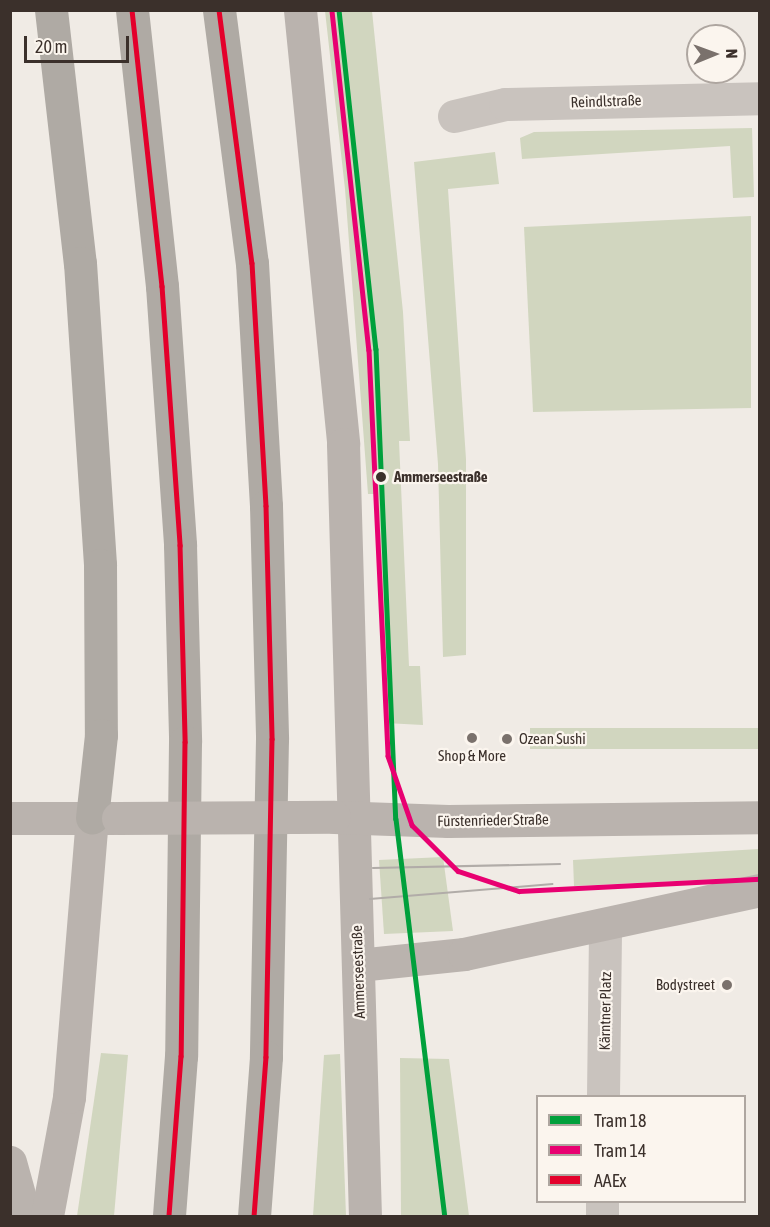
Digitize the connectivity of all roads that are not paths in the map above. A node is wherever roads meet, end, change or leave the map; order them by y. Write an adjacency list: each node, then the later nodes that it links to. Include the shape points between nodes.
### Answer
1 (51, 10): 9 (highway, via 80,263 100,565)
2 (132, 10): 18 (highway, via 155,207 180,545 185,742 181,1056)
3 (219, 10): 19 (highway, via 252,263 266,506 272,751 266,1057)
4 (300, 10): 10 (main road, Ammerseestraße, via 343,444)
5 (759, 98): 6 (street, Reindlstraße, via 505,104)
6 (454, 116)
7 (759, 817): 10 (main road, Fürstenrieder Straße)
8 (10, 818): 9 (main road, Fürstenrieder Straße)
9 (105, 818): 10 (main road, Fürstenrieder Straße, bridge); 17 (main road, via 69,1097)
10 (344, 818): 13 (main road, Ammerseestraße)
11 (759, 890): 12 (main road)
12 (605, 926): 13 (main road, via 430,959); 14 (street, Kärntner Platz)
13 (358, 965): 20 (main road, Ammerseestraße)
14 (603, 1095)
15 (10, 1162): 16 (main road)
16 (25, 1216)
17 (47, 1216)
18 (169, 1216)
19 (254, 1216)
20 (364, 1216)

